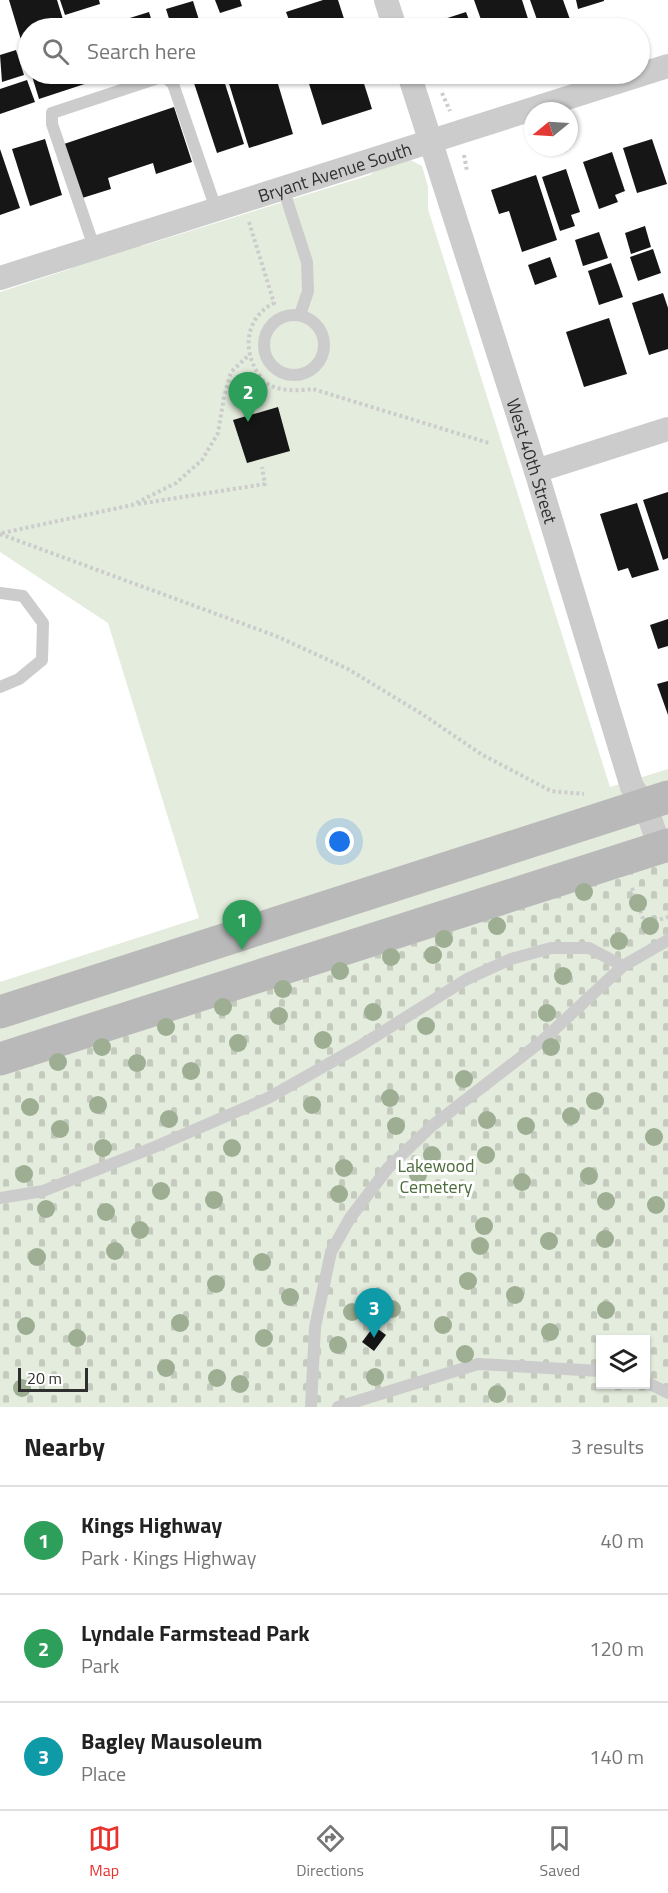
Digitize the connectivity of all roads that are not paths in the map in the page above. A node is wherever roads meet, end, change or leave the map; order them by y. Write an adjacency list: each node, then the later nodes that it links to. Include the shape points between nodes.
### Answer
1 (386, 0): 2 (street)
2 (392, 18)
3 (668, 66): 4 (street, Bryant Avenue South)
4 (650, 72)
5 (140, 84): 12 (lane, via 52,113 52,124)
6 (173, 84): 11 (lane)
7 (412, 84): 9 (street, West 40th Street)
8 (612, 84): 9 (street, Bryant Avenue South)
9 (431, 142): 10 (street, Bryant Avenue South); 16 (street, West 40th Street)
10 (283, 188): 11 (street, Bryant Avenue South); 14 (lane, via 307,262 308,291)
11 (216, 209): 12 (street, Bryant Avenue South)
12 (94, 248): 13 (street, Bryant Avenue South)
13 (0, 278)
14 (300, 315): 14 (lane, via 321,332 321,358 312,369 286,374 266,358 266,332 274,322)
15 (668, 429): 16 (street)
16 (536, 471): 19 (street, West 40th Street, via 632,788)
17 (0, 593): 18 (lane, via 23,596 43,623 42,660)
18 (0, 687)
19 (657, 801): 20 (street, West 40th Street); 23 (street)
20 (664, 847): 24 (street)
21 (668, 940): 22 (lane)
22 (623, 966): 25 (lane, via 589,948 551,948 511,959 467,979 268,1098 43,1191); 29 (lane, via 542,1041 433,1125 388,1168 350,1218 331,1252 315,1327)
23 (0, 1012)
24 (0, 1059)
25 (0, 1198)
26 (596, 1371): 30 (lane, via 478,1364)
27 (650, 1384): 28 (lane)
28 (668, 1393)
29 (311, 1407)
30 (338, 1407)

